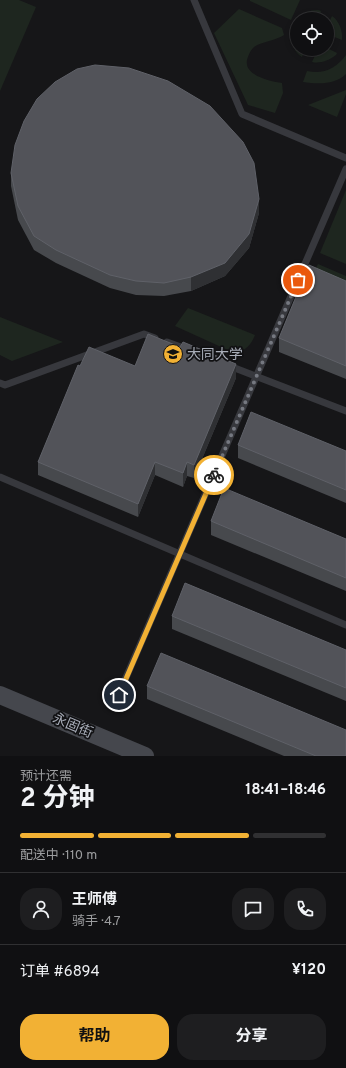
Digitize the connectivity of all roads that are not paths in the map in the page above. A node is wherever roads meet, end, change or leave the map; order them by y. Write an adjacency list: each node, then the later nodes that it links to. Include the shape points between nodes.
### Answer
1 (194, 0): 2 (lane, via 242,114)
2 (346, 158)
3 (346, 170): 6 (lane)
4 (194, 352): 7 (lane, via 144,334 5,385)
5 (222, 363): 6 (lane)
6 (257, 376): 8 (lane); 10 (lane)
7 (0, 383)
8 (346, 411)
9 (0, 478): 10 (lane)
10 (180, 555): 11 (lane); 13 (lane)
11 (346, 625)
12 (0, 695): 14 (main road, 永固街)
13 (115, 702)
14 (145, 756)

